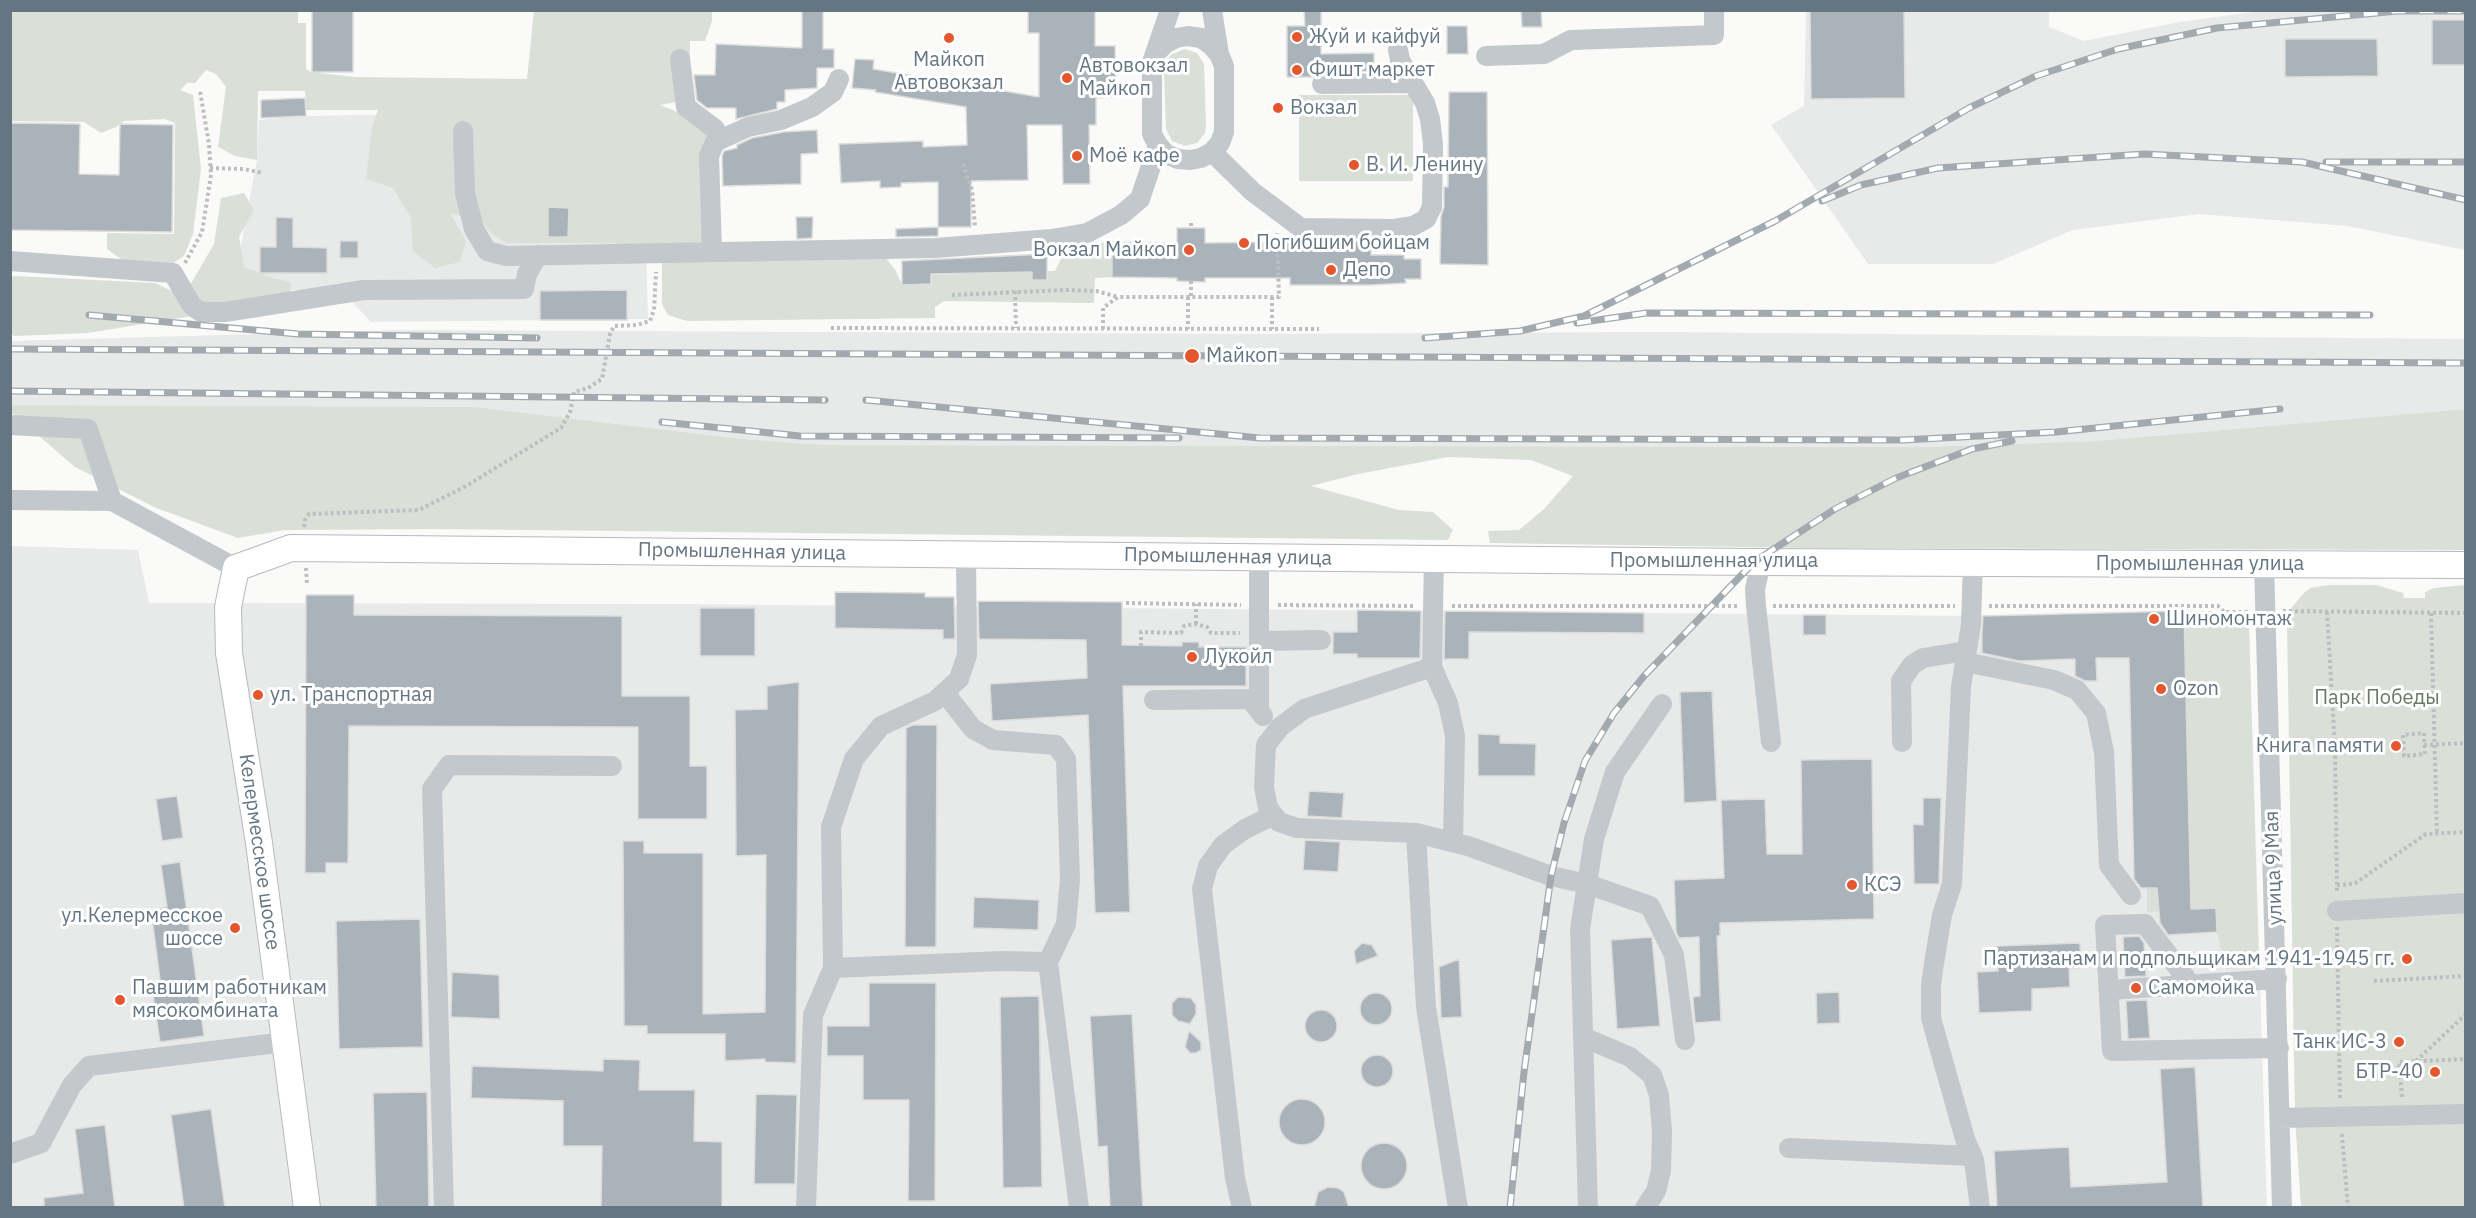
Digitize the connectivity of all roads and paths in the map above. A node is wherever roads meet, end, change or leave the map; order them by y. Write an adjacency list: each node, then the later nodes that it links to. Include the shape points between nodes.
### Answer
1 (1170, 10): 7 (street)
2 (1212, 10): 5 (street)
3 (1714, 10): 6 (street, via 1714,35 1571,40 1544,54)
4 (1398, 50): 10 (street)
5 (1219, 54): 7 (street, via 1200,38 1188,36 1166,43); 16 (street, via 1224,66 1224,132)
6 (1486, 56)
7 (1154, 57): 15 (street, via 1150,74 1151,121)
8 (680, 59): 14 (street, via 686,107 715,129)
9 (839, 79): 14 (street, via 832,92 812,107)
10 (1413, 83): 11 (street); 16 (street, via 1425,103 1433,144 1432,207 1426,219 1413,226 1301,228 1253,192)
11 (1323, 84)
12 (200, 91): 18 (path)
13 (463, 131): 24 (street, via 465,193 474,229 487,251 506,256)
14 (719, 140): 22 (street, via 709,156)
15 (1158, 145): 16 (street, via 1178,159 1202,158); 21 (street, via 1140,199 1121,215 1087,233 1052,240)
16 (1212, 152)
17 (963, 164): 21 (path, via 972,190)
18 (210, 168): 19 (path); 26 (path, via 202,232 184,264)
19 (263, 173)
20 (1271, 226): 32 (path, via 1278,233 1279,297)
21 (976, 245): 22 (street)
22 (712, 252): 23 (street)
23 (656, 253): 24 (street); 42 (path, via 650,321 614,326 602,379 574,393 561,428 419,510 309,514 305,520)
24 (538, 255): 26 (street, via 527,274 524,290 364,290 225,312 201,312 192,306)
25 (10, 261): 26 (street)
26 (173, 273)
27 (1191, 281): 31 (path)
28 (1015, 291): 29 (path); 30 (path, via 1096,291); 34 (path)
29 (952, 295)
30 (1118, 297): 31 (path); 35 (path, via 1103,308)
31 (1190, 297): 32 (path); 36 (path)
32 (1272, 297): 37 (path)
33 (831, 328): 34 (path)
34 (1016, 328): 35 (path)
35 (1103, 328): 36 (path)
36 (1188, 329): 37 (path)
37 (1272, 329): 38 (path)
38 (1319, 329)
39 (10, 425): 41 (street, via 88,429)
40 (10, 500): 41 (street)
41 (112, 501): 50 (street)
42 (305, 548): 43 (main road, Промышленная улица); 50 (main road, Промышленная улица, via 291,548); 51 (path)
43 (966, 554): 44 (main road, Промышленная улица); 65 (street, via 967,655 959,679)
44 (1259, 557): 45 (main road, Промышленная улица); 60 (street)
45 (1434, 558): 46 (main road, Промышленная улица); 64 (street)
46 (1761, 562): 47 (main road, Промышленная улица); 53 (street)
47 (1972, 562): 48 (main road, Промышленная улица); 54 (street)
48 (2264, 564): 49 (main road, Промышленная улица); 55 (street, улица 9 Мая)
49 (2466, 565)
50 (237, 568): 96 (main road, Келермесское шоссе, via 228,607 229,653)
51 (308, 584)
52 (1196, 604): 59 (path)
53 (1747, 606): 54 (path); 70 (street)
54 (1971, 606): 55 (path, via 2217,606 2224,612); 63 (street)
55 (2266, 612): 56 (path); 89 (street, улица 9 Мая)
56 (2327, 612): 57 (path); 82 (path, via 2335,746)
57 (2431, 613): 58 (path); 74 (path)
58 (2466, 613)
59 (1196, 624): 60 (path, via 1207,627 1211,633); 62 (path, via 1185,626 1181,633 1141,632)
60 (1259, 637): 61 (street); 68 (street)
61 (1321, 640)
62 (1140, 646)
63 (1965, 657): 71 (street, via 1923,658 1912,665 1901,681); 83 (street, via 2054,680 2077,690 2096,713 2103,752 2109,865); 106 (street, via 1952,884 1934,963 1931,1018)
64 (1432, 668): 69 (street, via 1304,709); 80 (street, via 1448,703 1455,736)
65 (945, 693): 86 (street, via 973,729 993,740 1056,745 1066,759 1070,879 1066,924); 87 (street, via 881,726 854,759 831,827)
66 (1154, 700): 68 (street, via 1250,699)
67 (1662, 704): 81 (street, via 1615,772 1594,839)
68 (1259, 711): 69 (street)
69 (1276, 732): 76 (street, via 1266,745 1264,760 1266,798)
70 (1771, 742)
71 (1902, 742)
72 (2466, 743): 74 (path)
73 (2424, 745): 73 (path, via 2424,733 2403,735 2404,756 2425,754); 74 (path)
74 (2435, 745): 79 (path)
75 (612, 766): 108 (street, via 449,765 432,789)
76 (1274, 815): 78 (street, via 1279,822 1297,828); 111 (street, via 1223,845 1208,866 1202,890 1234,1178)
77 (2466, 832): 79 (path)
78 (1416, 833): 80 (street); 112 (street, via 1426,1007)
79 (2437, 834): 82 (path, via 2426,834 2354,884)
80 (1453, 842): 81 (street, via 1551,876)
81 (1587, 884): 94 (street, via 1581,929); 95 (street, via 1650,906 1674,955)
82 (2337, 885): 85 (path)
83 (2131, 895)
84 (2466, 903): 85 (street)
85 (2337, 911): 102 (path)
86 (1048, 962): 87 (street); 110 (street)
87 (833, 968): 109 (street, via 813,1015)
88 (2466, 976): 90 (path)
89 (2277, 979): 91 (street); 97 (street, улица 9 Мая)
90 (2374, 981)
91 (2191, 985): 92 (street); 92 (street, via 2145,924 2105,925)
92 (2109, 990): 97 (street, via 2112,1051)
93 (2466, 1014): 99 (path)
94 (1584, 1037): 113 (street); 114 (street, via 1630,1057 1652,1075 1659,1095 1661,1171 1656,1191)
95 (1685, 1041)
96 (285, 1042): 105 (street, via 89,1066 72,1085 41,1143); 107 (main road, Келермесское шоссе)
97 (2278, 1048): 103 (street, улица 9 Мая)
98 (2466, 1059): 99 (path)
99 (2415, 1061): 101 (path, via 2399,1062)
100 (2466, 1113): 101 (street)
101 (2403, 1115): 102 (street)
102 (2340, 1117): 103 (street); 117 (path)
103 (2280, 1118): 116 (street, улица 9 Мая)
104 (1789, 1148): 106 (street)
105 (10, 1154)
106 (1972, 1156): 115 (street)
107 (307, 1208)
108 (444, 1208)
109 (806, 1208)
110 (1079, 1208)
111 (1242, 1208)
112 (1458, 1208)
113 (1588, 1208)
114 (1645, 1208)
115 (1980, 1208)
116 (2282, 1208)
117 (2348, 1208)

